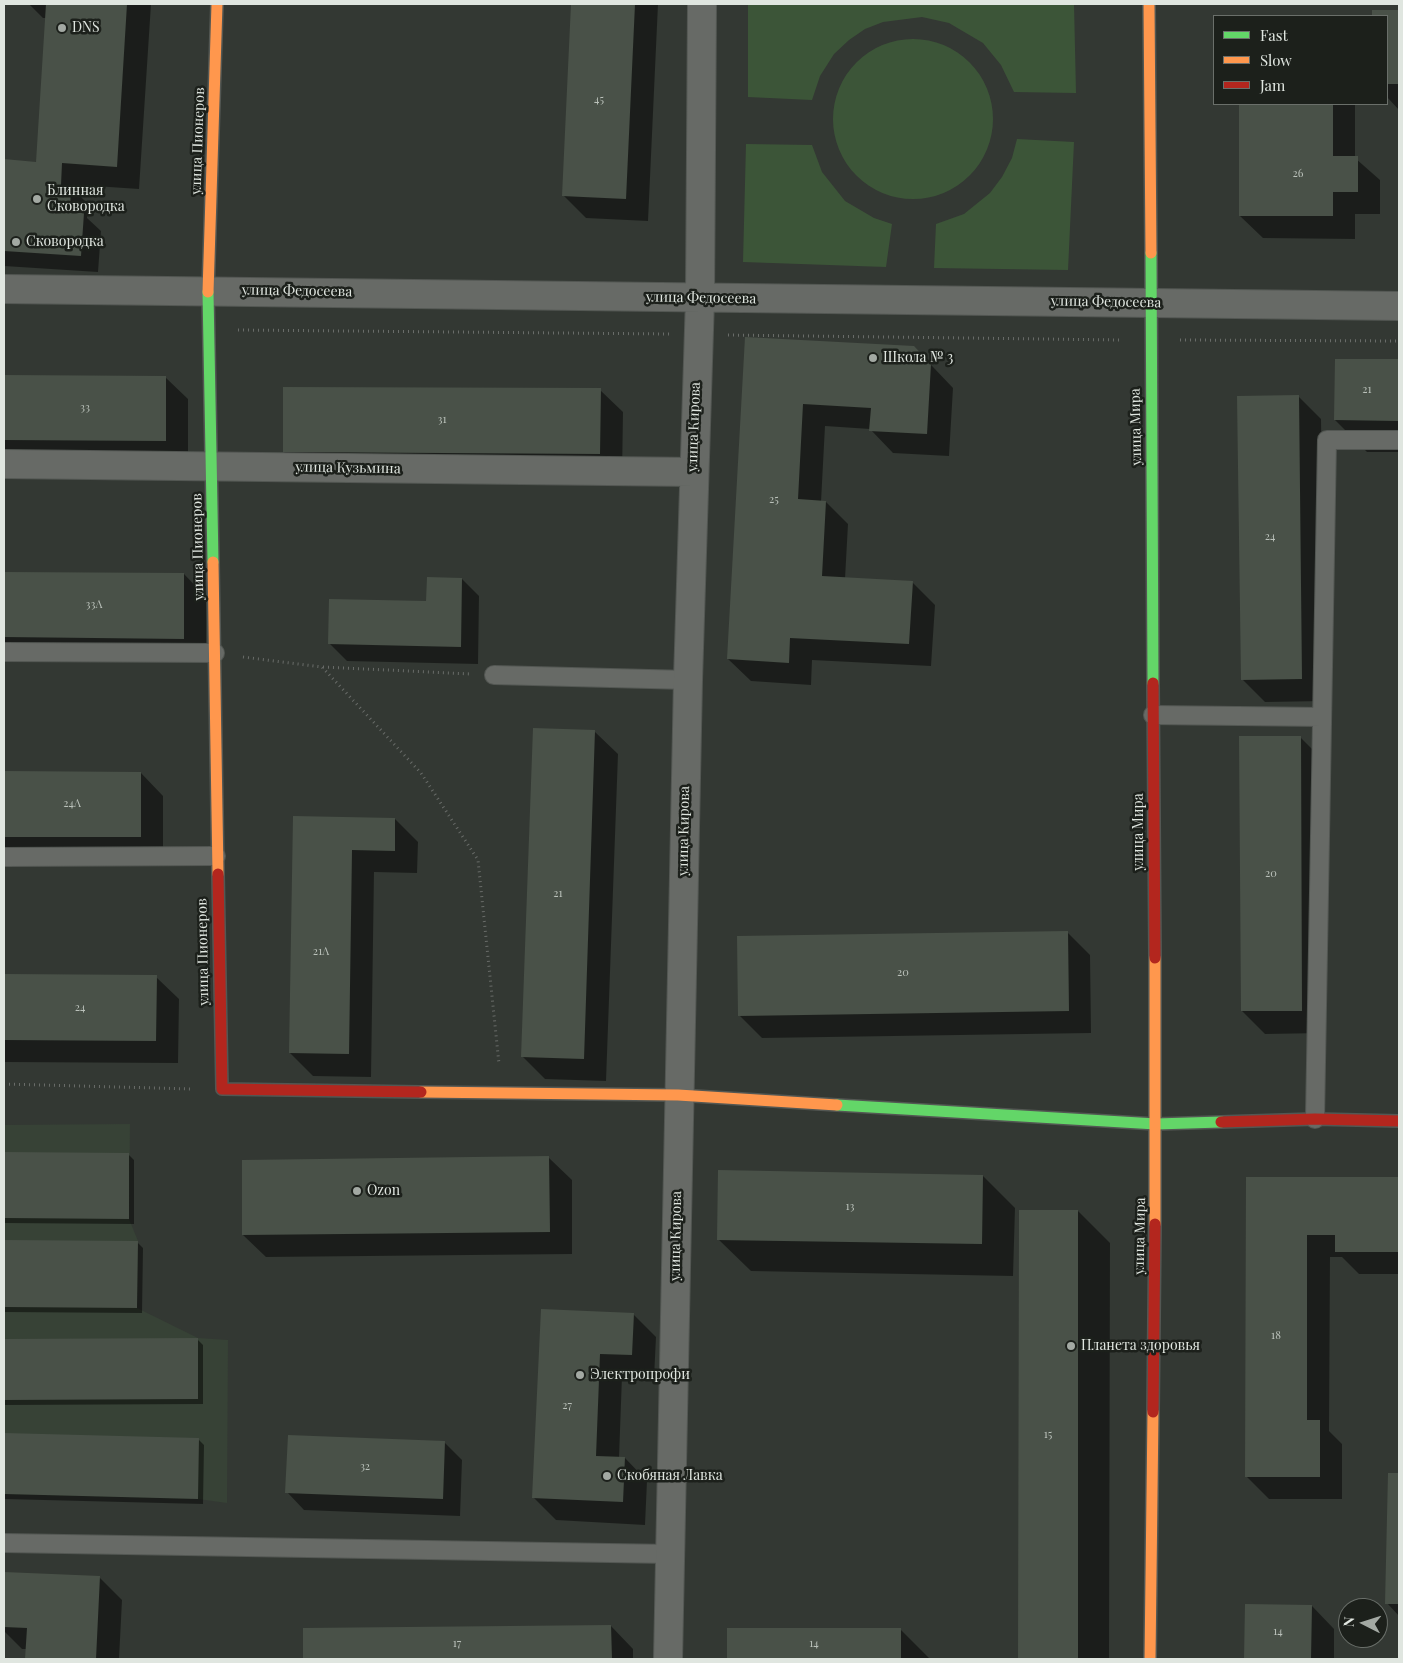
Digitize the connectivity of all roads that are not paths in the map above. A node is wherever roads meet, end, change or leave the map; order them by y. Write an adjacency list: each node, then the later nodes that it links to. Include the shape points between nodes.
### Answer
1 (217, 4): 5 (street, улица Пионеров)
2 (702, 4): 6 (street, улица Кирова)
3 (1149, 4): 7 (street, улица Мира)
4 (4, 289): 5 (street, улица Федосеева)
5 (208, 290): 6 (street, улица Федосеева); 11 (street, улица Пионеров)
6 (700, 298): 7 (street, улица Федосеева); 12 (street, улица Кирова)
7 (1150, 302): 8 (street, улица Федосеева); 17 (street, улица Мира)
8 (1399, 306)
9 (1399, 440): 18 (lane, via 1327,440)
10 (4, 464): 11 (street, улица Кузьмина)
11 (212, 466): 12 (street, улица Кузьмина); 14 (street, улица Пионеров)
12 (692, 472): 16 (street, улица Кирова)
13 (4, 652): 14 (lane)
14 (215, 653): 20 (street, улица Пионеров)
15 (494, 675): 16 (lane)
16 (688, 680): 21 (street, улица Кирова)
17 (1153, 715): 18 (lane); 24 (street, улица Мира)
18 (1322, 717): 22 (lane)
19 (4, 856): 20 (lane)
20 (216, 856): 21 (street, улица Пионеров, via 222,1090)
21 (678, 1094): 24 (street); 26 (street, улица Кирова)
22 (1315, 1119): 23 (street); 24 (street)
23 (1399, 1121)
24 (1156, 1124): 28 (street, улица Мира)
25 (4, 1543): 26 (lane)
26 (670, 1554): 27 (street, улица Кирова)
27 (668, 1659)
28 (1150, 1659)

